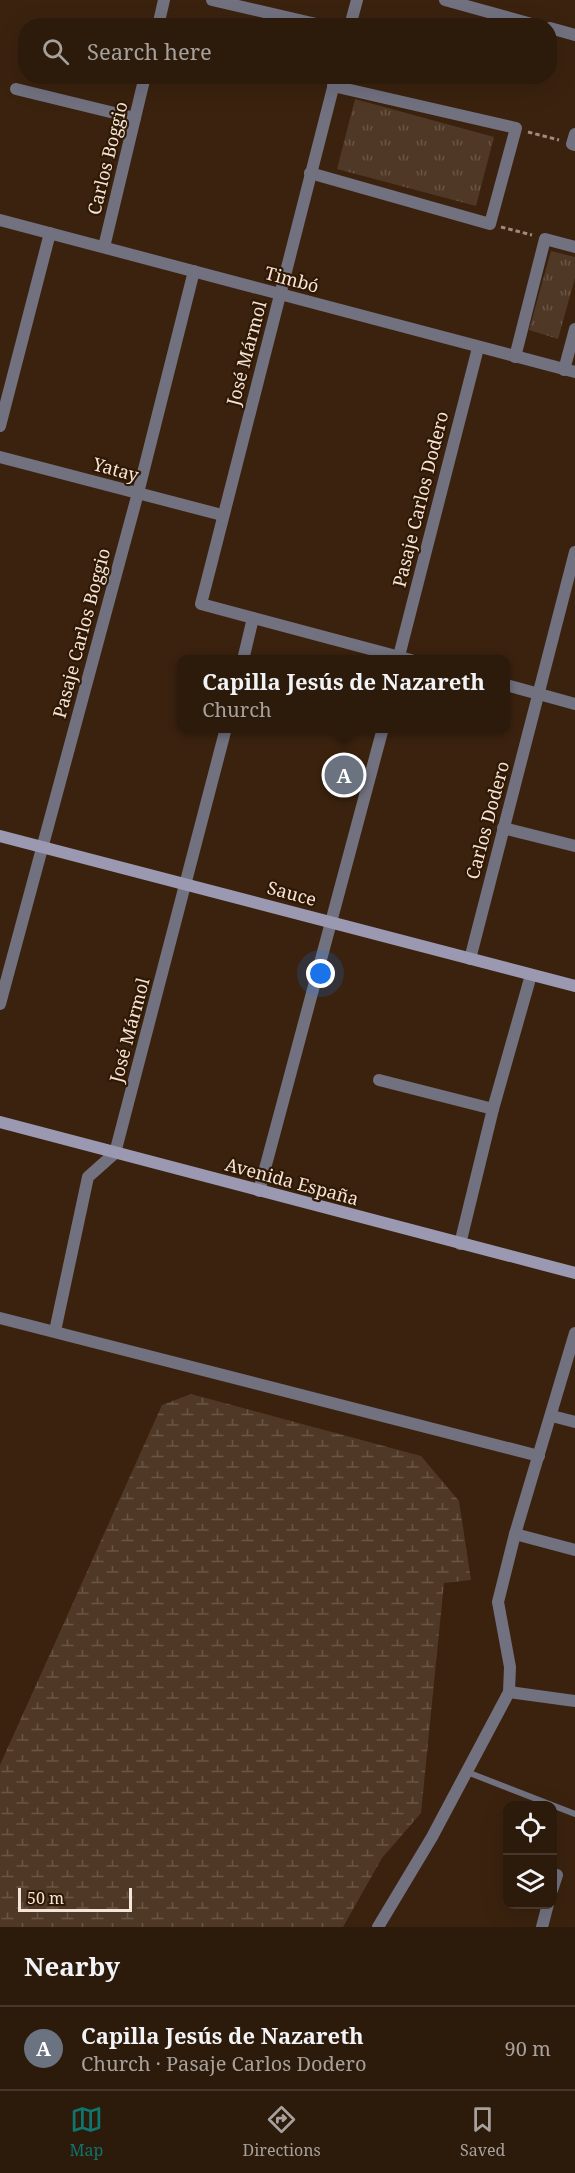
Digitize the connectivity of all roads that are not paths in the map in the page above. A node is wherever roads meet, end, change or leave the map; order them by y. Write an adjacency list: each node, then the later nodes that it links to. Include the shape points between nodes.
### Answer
1 (164, 0): 5 (street)
2 (212, 0): 6 (street)
3 (357, 0): 7 (street)
4 (445, 0): 8 (street)
5 (160, 18)
6 (290, 18)
7 (352, 18)
8 (510, 18)
9 (557, 30): 10 (street)
10 (575, 35)
11 (143, 84): 15 (street, Carlos Boggio)
12 (334, 84): 16 (street, José Mármol)
13 (347, 84): 16 (street, via 516,128 490,224)
14 (16, 89): 15 (street)
15 (135, 118): 19 (street, Carlos Boggio)
16 (310, 173): 22 (street, José Mármol)
17 (0, 220): 18 (street, Timbó)
18 (51, 233): 19 (street, Timbó); 27 (street)
19 (104, 247): 21 (street, Timbó)
20 (575, 247): 25 (street, via 545,239)
21 (194, 271): 22 (street, Timbó); 29 (street, Pasaje Carlos Boggio)
22 (280, 294): 24 (street, Timbó); 30 (street, José Mármol)
23 (575, 329): 26 (street)
24 (478, 348): 25 (street, Timbó); 35 (street, Pasaje Carlos Dodero)
25 (515, 357): 26 (street, Timbó)
26 (570, 371)
27 (0, 426)
28 (0, 457): 29 (street, Yatay)
29 (138, 493): 30 (street, Yatay); 43 (street, Pasaje Carlos Boggio)
30 (222, 515): 32 (street, José Mármol, via 201,604)
31 (575, 552): 37 (street, Carlos Dodero)
32 (254, 618): 33 (street); 34 (street)
33 (244, 655)
34 (387, 655)
35 (399, 655)
36 (510, 686): 37 (street)
37 (538, 694): 38 (street); 41 (street, Carlos Dodero)
38 (575, 704)
39 (225, 733): 45 (street, José Mármol)
40 (382, 733): 46 (street)
41 (503, 828): 44 (street); 47 (street, Carlos Dodero)
42 (0, 836): 43 (street, Sauce)
43 (41, 846): 45 (street, Sauce); 50 (street, Pasaje Carlos Boggio)
44 (575, 846)
45 (187, 884): 46 (street, Sauce); 54 (street, José Mármol)
46 (333, 923): 47 (street, Sauce); 55 (street)
47 (470, 958): 48 (street, Sauce)
48 (531, 975): 49 (street, Sauce); 52 (street)
49 (575, 986)
50 (0, 1004)
51 (379, 1080): 52 (street)
52 (493, 1109): 56 (street)
53 (0, 1122): 54 (street, Avenida España)
54 (115, 1153): 55 (street, Avenida España); 59 (street, via 88,1177)
55 (259, 1191): 56 (street, Avenida España)
56 (460, 1244): 57 (street, Avenida España)
57 (575, 1273)
58 (0, 1318): 59 (street)
59 (55, 1331): 63 (street)
60 (575, 1333): 61 (street)
61 (552, 1416): 62 (street); 63 (street)
62 (575, 1422)
63 (539, 1456): 64 (street)
64 (515, 1534): 65 (street); 66 (street, via 498,1602 510,1668)
65 (575, 1550)
66 (509, 1692): 67 (street); 68 (street)
67 (575, 1701)
68 (467, 1771): 69 (lane); 71 (street)
69 (575, 1814)
70 (547, 1909): 72 (street)
71 (378, 1927)
72 (542, 1927)

